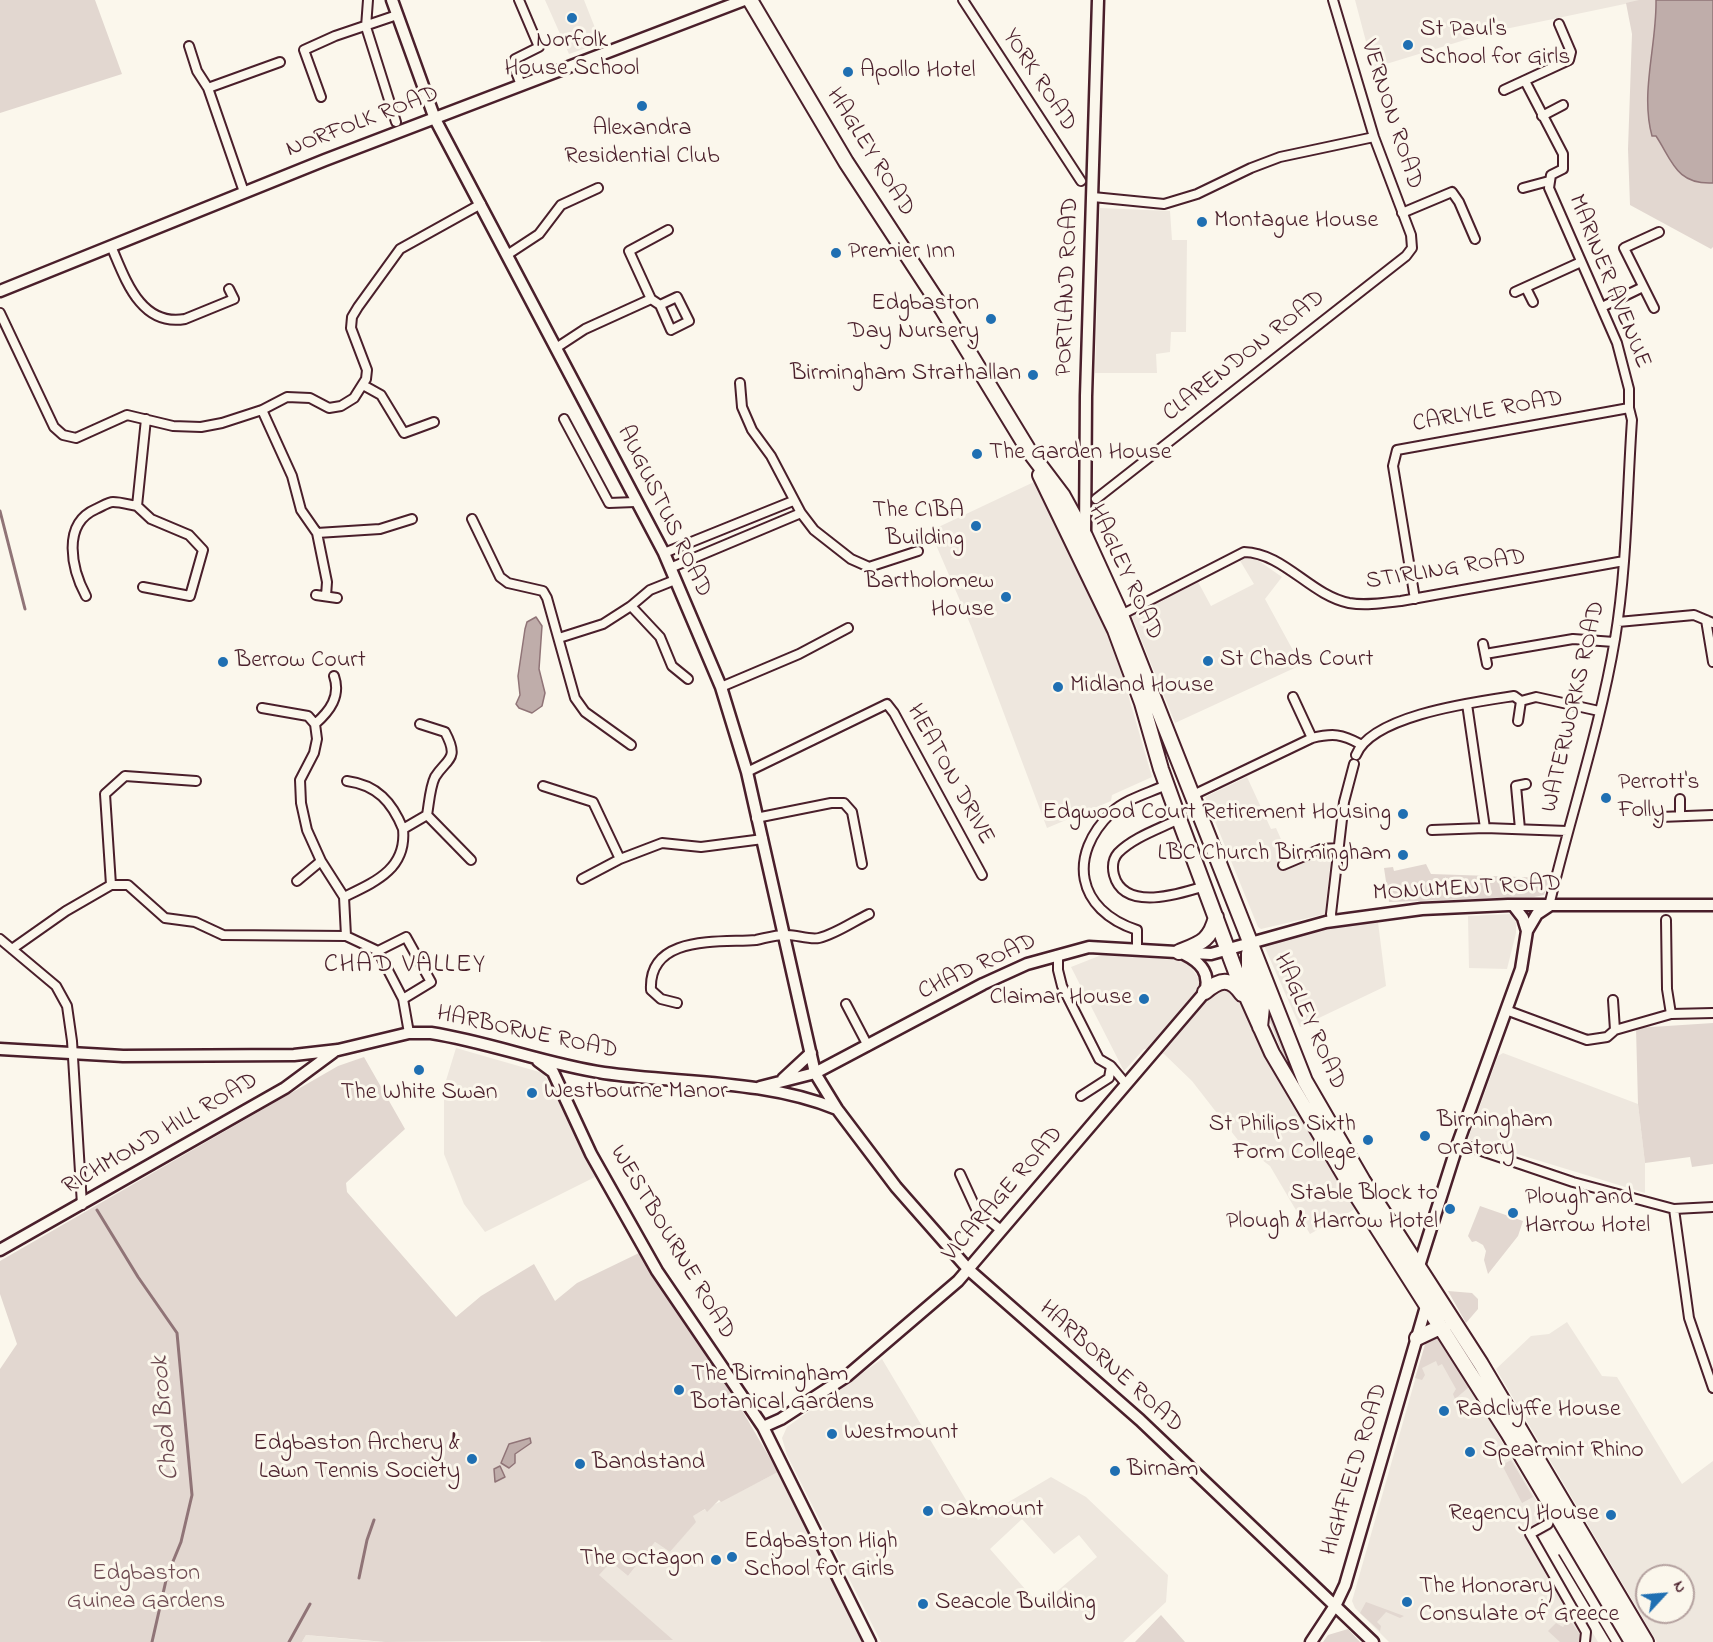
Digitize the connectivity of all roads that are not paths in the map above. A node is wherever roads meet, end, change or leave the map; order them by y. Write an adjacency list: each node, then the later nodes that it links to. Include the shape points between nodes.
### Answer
1 (368, 0): 11 (street)
2 (392, 0): 9 (main road, AUGUSTUS ROAD)
3 (519, 0): 15 (street, via 539,47 515,59 513,64)
4 (744, 0): 15 (main road, NORFOLK ROAD)
5 (750, 0): 58 (highway, HAGLEY ROAD, via 810,103)
6 (963, 0): 24 (street, YORK ROAD)
7 (1098, 0): 29 (main road, PORTLAND ROAD)
8 (1333, 0): 23 (street, VERNON ROAD)
9 (397, 15): 11 (street); 21 (main road, AUGUSTUS ROAD)
10 (1559, 24): 14 (street, via 1571,52 1569,60)
11 (366, 27): 18 (street, via 304,50); 22 (street)
12 (189, 46): 16 (street, via 197,71)
13 (280, 62): 16 (street)
14 (1525, 81): 17 (street); 20 (street, MARINER AVENUE)
15 (521, 85): 21 (main road, NORFOLK ROAD)
16 (208, 88): 28 (street)
17 (1504, 90)
18 (321, 97)
19 (1563, 105): 20 (street)
20 (1542, 116): 25 (street, MARINER AVENUE, via 1565,164)
21 (435, 119): 28 (main road, NORFOLK ROAD); 30 (main road, AUGUSTUS ROAD)
22 (396, 122)
23 (1374, 137): 29 (street, via 1280,157 1197,194 1164,204); 31 (street, VERNON ROAD)
24 (1081, 181)
25 (1549, 181): 27 (street); 38 (street, MARINER AVENUE)
26 (598, 188): 37 (street, via 561,205 539,234)
27 (1523, 188)
28 (244, 192): 36 (main road, NORFOLK ROAD)
29 (1093, 197): 67 (main road, PORTLAND ROAD)
30 (481, 204): 37 (main road, AUGUSTUS ROAD); 52 (street, via 400,249 358,307 351,328 368,370)
31 (1402, 213): 34 (street, via 1452,192); 35 (street, VERNON ROAD)
32 (668, 230): 44 (street, via 629,251)
33 (1659, 232): 39 (street, via 1624,248)
34 (1475, 239)
35 (1412, 241): 59 (street, CLARENDON ROAD, via 1406,256)
36 (111, 246): 41 (street, via 126,281 152,314 176,321 184,319 234,299); 42 (main road, NORFOLK ROAD)
37 (507, 255): 50 (main road, AUGUSTUS ROAD)
38 (1581, 262): 40 (street); 47 (street, MARINER AVENUE)
39 (1644, 287): 47 (street); 48 (street)
40 (1526, 288): 43 (street); 45 (street)
41 (229, 289)
42 (0, 291)
43 (1515, 292)
44 (651, 299): 46 (street); 50 (street, via 585,329)
45 (1533, 302)
46 (660, 305)
47 (1602, 307): 53 (street, MARINER AVENUE, via 1623,363)
48 (1653, 308)
49 (0, 313): 55 (street, via 54,427 63,435 75,438 127,415)
50 (556, 348): 61 (main road, AUGUSTUS ROAD)
51 (740, 383): 60 (street, via 742,407 752,430 771,456)
52 (363, 385): 54 (street, via 354,398 340,406 329,408 297,397 280,400); 57 (street, via 381,395 404,434)
53 (1629, 408): 70 (street, WATERWORKS ROAD, via 1632,420); 79 (street, CARLYLE ROAD, via 1397,450 1393,466)
54 (262, 410): 55 (street, via 201,427 173,426); 66 (street, via 292,476 301,510)
55 (146, 419): 62 (street)
56 (564, 420): 61 (street, via 609,503)
57 (434, 422)
58 (1029, 451): 67 (highway, HAGLEY ROAD); 72 (highway, HAGLEY ROAD)
59 (1096, 499)
60 (793, 501): 63 (street); 69 (street)
61 (635, 502): 69 (main road, AUGUSTUS ROAD)
62 (137, 506): 74 (street, via 151,519 189,535 203,550 190,596); 76 (street, via 112,502 90,511 74,530 73,559)
63 (801, 513): 68 (street, via 814,530 862,565 869,567); 71 (street)
64 (412, 519): 66 (street, via 380,529)
65 (472, 519): 85 (street, via 500,577 508,583 543,591)
66 (317, 533): 77 (street)
67 (1085, 536): 72 (main road, PORTLAND ROAD); 81 (highway, HAGLEY ROAD)
68 (918, 551)
69 (664, 553): 71 (main road, AUGUSTUS ROAD)
70 (1624, 561): 79 (street, STIRLING ROAD); 82 (street, WATERWORKS ROAD)
71 (670, 568): 73 (main road, AUGUSTUS ROAD)
72 (1091, 576): 111 (highway, HAGLEY ROAD, via 1133,675)
73 (675, 580): 80 (street, via 650,590); 93 (main road, AUGUSTUS ROAD)
74 (143, 587)
75 (316, 595): 77 (street)
76 (86, 596)
77 (326, 596): 78 (street)
78 (337, 598)
79 (1415, 599): 81 (street, STIRLING ROAD, via 1350,603 1330,597 1255,552 1244,552)
80 (631, 606): 85 (street, via 603,624); 92 (street, via 660,637 672,666)
81 (1122, 615): 113 (highway, HAGLEY ROAD)
82 (1618, 622): 83 (street, via 1694,615); 86 (street, WATERWORKS ROAD)
83 (1710, 622): 89 (street)
84 (848, 628): 93 (street)
85 (559, 638): 104 (street, via 574,698 585,712)
86 (1614, 642): 88 (street, via 1573,639); 98 (street, WATERWORKS ROAD)
87 (1483, 644): 88 (street)
88 (1485, 654): 90 (street)
89 (1713, 662)
90 (1487, 664)
91 (334, 676): 100 (street, via 338,688 333,702)
92 (688, 679)
93 (721, 687): 107 (main road, AUGUSTUS ROAD)
94 (1293, 697): 102 (street)
95 (1521, 701): 96 (street, via 1514,696); 98 (street, via 1536,697); 99 (street)
96 (1467, 704): 103 (street, via 1398,721); 121 (street)
97 (262, 708): 100 (street, via 308,716)
98 (1599, 711): 125 (street, WATERWORKS ROAD)
99 (1518, 721)
100 (315, 724): 130 (street, via 314,753 300,780 301,803 307,830)
101 (420, 724): 115 (street, via 446,732 452,755 434,779)
102 (1312, 738): 103 (street, via 1342,734); 113 (street)
103 (1360, 744): 105 (street)
104 (631, 745)
105 (1356, 755)
106 (1354, 764): 127 (street, via 1345,795)
107 (747, 772): 119 (main road, AUGUSTUS ROAD); 133 (street, HEATON DRIVE, via 886,704)
108 (196, 781): 136 (street, via 125,776 105,794)
109 (347, 781): 122 (street, via 364,783 379,792)
110 (1526, 783): 123 (street, via 1516,786)
111 (1166, 785): 120 (highway, HAGLEY ROAD); 151 (street, via 1114,811 1088,845 1084,861 1083,878 1088,893 1100,910 1137,930)
112 (543, 786): 128 (street, via 592,802)
113 (1192, 798): 120 (highway, via 1187,816); 150 (highway, HAGLEY ROAD)
114 (1680, 799): 116 (street)
115 (427, 815): 122 (street); 129 (street)
116 (1680, 815): 117 (street); 118 (street)
117 (1713, 815)
118 (1660, 817)
119 (756, 818): 126 (main road, AUGUSTUS ROAD); 131 (street, via 844,803 852,812)
120 (1179, 819): 137 (highway, HAGLEY ROAD); 137 (street, via 1116,855 1112,866 1115,879 1122,889 1154,898)
121 (1485, 828): 123 (street); 124 (street)
122 (403, 829): 138 (street, via 405,842 392,871)
123 (1520, 829): 125 (street)
124 (1432, 830)
125 (1567, 831): 141 (street, WATERWORKS ROAD)
126 (763, 839): 128 (street, via 701,848 662,843); 147 (main road, AUGUSTUS ROAD)
127 (1339, 848): 132 (street, via 1321,849); 145 (street)
128 (620, 859): 134 (street)
129 (471, 860)
130 (321, 861): 135 (street); 138 (street)
131 (862, 864)
132 (1283, 865)
133 (982, 875)
134 (582, 879)
135 (297, 881)
136 (111, 885): 148 (street, via 128,885 165,918 195,922 223,936); 152 (street)
137 (1205, 886): 143 (highway, HAGLEY ROAD)
138 (344, 897): 148 (street)
139 (1513, 905): 141 (main road, MONUMENT ROAD); 145 (main road, MONUMENT ROAD, via 1422,909); 146 (main road)
140 (1713, 905): 141 (main road, MONUMENT ROAD)
141 (1549, 906): 146 (main road, via 1537,914)
142 (869, 914): 147 (street, via 818,938)
143 (1216, 917): 154 (highway, HAGLEY ROAD); 155 (highway, via 1212,932 1201,943)
144 (1666, 920): 165 (street)
145 (1332, 921): 150 (main road, MONUMENT ROAD)
146 (1527, 931): 163 (main road, via 1521,969)
147 (785, 935): 160 (street, via 691,944 666,955 650,977 651,990 661,999); 173 (main road, AUGUSTUS ROAD)
148 (346, 936): 153 (street)
149 (0, 939): 152 (street)
150 (1249, 942): 154 (main road, MONUMENT ROAD); 166 (highway, via 1249,970 1262,1007); 176 (highway, HAGLEY ROAD)
151 (1137, 949): 155 (main road, CHAD ROAD); 156 (main road, CHAD ROAD, via 1089,947)
152 (12, 950): 172 (street, via 62,995 67,1006)
153 (378, 951): 158 (street); 158 (street, via 406,937 431,982)
154 (1228, 951): 155 (main road, CHAD ROAD); 161 (highway, HAGLEY ROAD)
155 (1179, 952): 157 (main road, via 1203,967 1208,982)
156 (1058, 955): 169 (main road, CHAD ROAD, via 983,984); 174 (street, via 1062,986 1099,1059)
157 (1205, 992): 161 (highway, via 1220,981 1235,983); 178 (main road, VICARAGE ROAD)
158 (403, 999): 168 (street)
159 (1613, 1000): 167 (street)
160 (677, 1003)
161 (1249, 1003): 166 (highway, HAGLEY ROAD)
162 (846, 1004): 169 (street)
163 (1506, 1010): 167 (street, via 1587,1040 1607,1037); 183 (main road)
164 (1713, 1013): 165 (street)
165 (1671, 1014): 167 (street)
166 (1260, 1028): 180 (highway, HAGLEY ROAD)
167 (1615, 1030)
168 (408, 1033): 171 (main road, HARBORNE ROAD); 175 (main road, HARBORNE ROAD, via 455,1037)
169 (868, 1046): 173 (main road, CHAD ROAD, via 827,1067)
170 (0, 1049): 172 (main road, HARBORNE ROAD)
171 (338, 1050): 172 (main road, HARBORNE ROAD, via 294,1055 171,1057); 185 (main road, RICHMOND HILL ROAD, via 285,1088)
172 (71, 1053): 185 (street)
173 (813, 1063): 177 (main road, HARBORNE ROAD); 177 (main road); 182 (main road, HARBORNE ROAD)
174 (1111, 1066): 178 (street); 181 (street, via 1109,1078)
175 (557, 1068): 179 (main road, HARBORNE ROAD); 196 (main road, WESTBOURNE ROAD, via 591,1154 657,1271)
176 (1305, 1081): 180 (highway); 191 (highway, HAGLEY ROAD)
177 (779, 1083): 179 (main road, HARBORNE ROAD)
178 (1126, 1084): 188 (main road, VICARAGE ROAD)
179 (760, 1087): 182 (main road, HARBORNE ROAD, via 806,1096)
180 (1292, 1090): 191 (highway, HAGLEY ROAD)
181 (1081, 1096)
182 (837, 1109): 190 (main road, HARBORNE ROAD, via 896,1187)
183 (1458, 1143): 187 (street, via 1574,1182); 191 (main road)
184 (960, 1174): 188 (street, via 977,1211)
185 (82, 1205): 189 (main road, RICHMOND HILL ROAD)
186 (1713, 1207): 187 (street)
187 (1674, 1209): 195 (street, via 1689,1318)
188 (1001, 1230): 190 (main road, VICARAGE ROAD)
189 (0, 1250)
190 (969, 1270): 196 (main road, VICARAGE ROAD, via 847,1376); 200 (main road, HARBORNE ROAD, via 1140,1420)
191 (1415, 1272): 192 (highway, HAGLEY ROAD); 206 (highway, HAGLEY ROAD, via 1481,1364)
192 (1427, 1303): 193 (highway, HAGLEY ROAD); 194 (main road, HIGHFIELD ROAD)
193 (1443, 1329): 194 (highway); 197 (highway, HAGLEY ROAD)
194 (1417, 1338): 200 (main road, HIGHFIELD ROAD, via 1345,1585)
195 (1713, 1388)
196 (763, 1427): 202 (main road, WESTBOURNE ROAD)
197 (1553, 1510): 198 (street); 199 (highway, HAGLEY ROAD)
198 (1548, 1524): 199 (street); 201 (street, via 1530,1534 1586,1632)
199 (1563, 1527): 205 (highway, HAGLEY ROAD)
200 (1336, 1604): 203 (main road, HIGHFIELD ROAD); 204 (main road, HARBORNE ROAD)
201 (1586, 1641)
202 (870, 1642)
203 (1311, 1642)
204 (1373, 1642)
205 (1632, 1642)
206 (1646, 1642)

